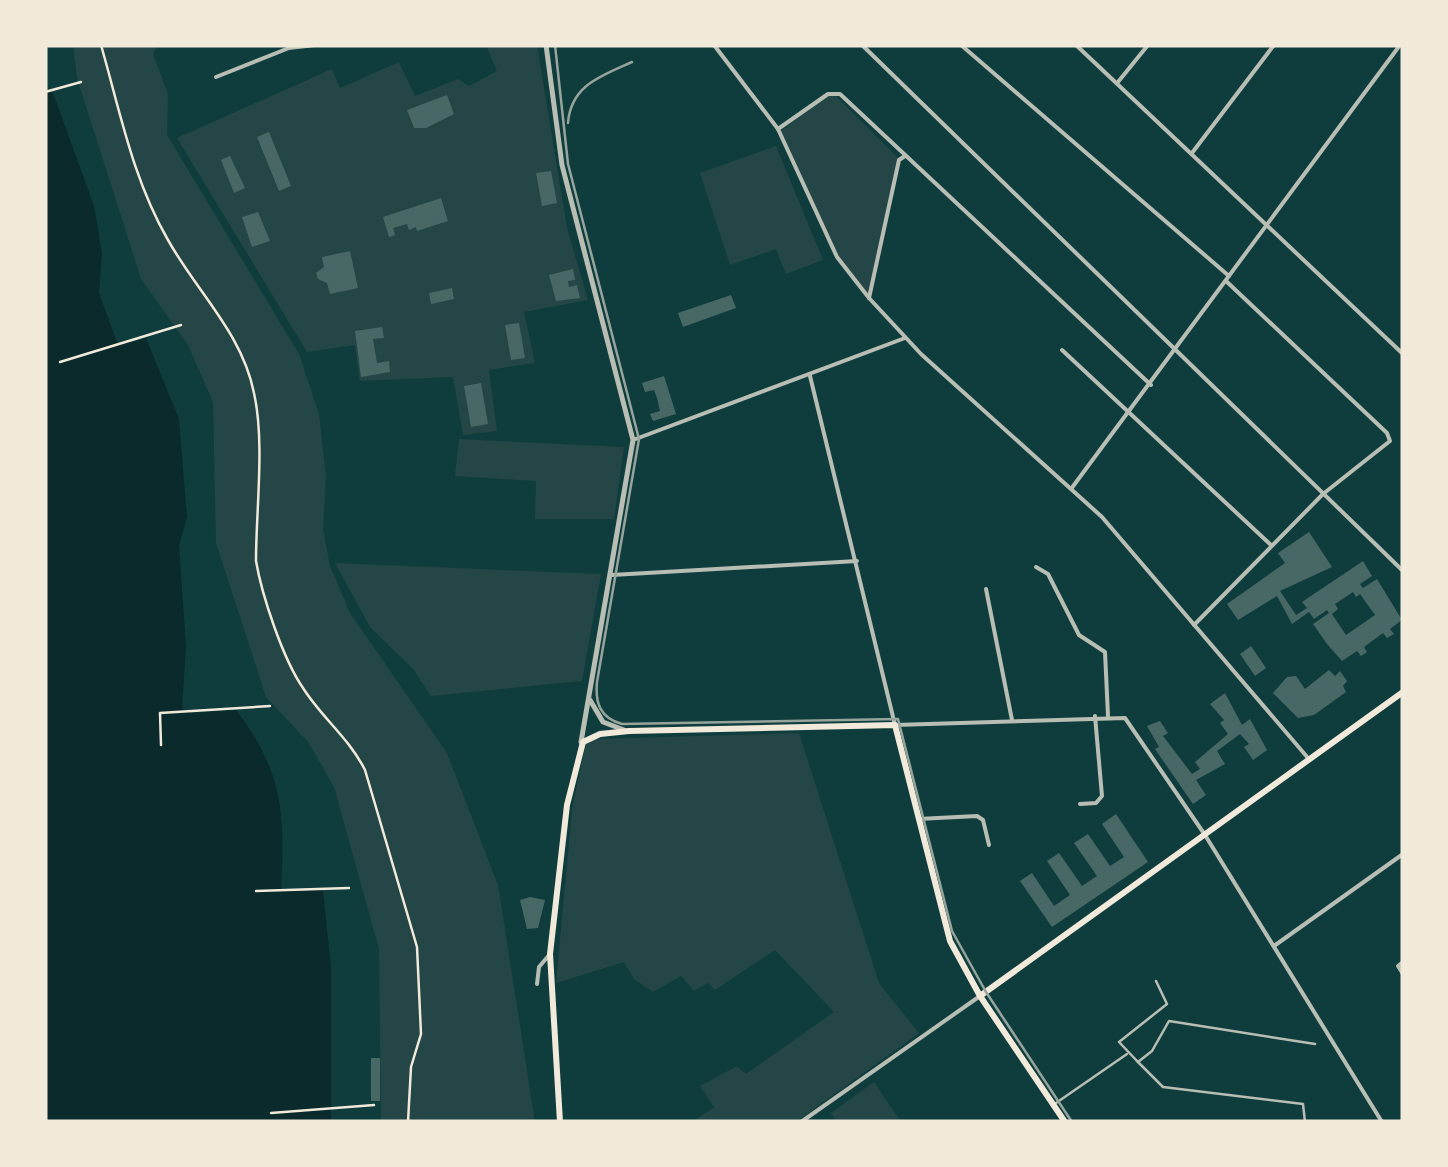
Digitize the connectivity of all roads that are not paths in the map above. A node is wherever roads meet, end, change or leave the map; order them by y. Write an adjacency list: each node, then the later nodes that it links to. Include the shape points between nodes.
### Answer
1 (546, 45): 25 (street, via 562,165)
2 (714, 45): 12 (street)
3 (862, 45): 20 (street)
4 (962, 45): 16 (street)
5 (1076, 45): 11 (street)
6 (1148, 45): 11 (street)
7 (1274, 45): 13 (street)
8 (1400, 45): 15 (street)
9 (312, 46): 10 (street, via 289,48)
10 (216, 77)
11 (1118, 82): 13 (street)
12 (778, 129): 14 (street, via 838,93); 17 (street, via 837,257)
13 (1192, 152): 15 (street)
14 (905, 156): 17 (street, via 898,160); 23 (street)
15 (1267, 225): 16 (street); 21 (street)
16 (1228, 279): 20 (street); 27 (street, via 1390,438 1388,447)
17 (869, 298): 18 (street)
18 (905, 338): 22 (street); 26 (street)
19 (1062, 350): 24 (street)
20 (1178, 350): 23 (street); 27 (street)
21 (1403, 354)
22 (810, 376): 25 (street); 29 (street)
23 (1151, 386): 24 (street)
24 (1130, 414): 26 (street); 28 (street)
25 (634, 440): 32 (street)
26 (1071, 489): 34 (street)
27 (1324, 494): 28 (street); 31 (street)
28 (1271, 546): 34 (street)
29 (857, 561): 32 (street); 40 (street)
30 (1036, 568): 38 (street, via 1048,574 1078,635 1103,649)
31 (1403, 571)
32 (610, 576): 35 (street)
33 (986, 589): 39 (street)
34 (1194, 625): 43 (street)
35 (589, 692): 41 (street, via 598,716); 42 (street)
36 (1403, 692): 43 (main road)
37 (1095, 716): 38 (street); 39 (street); 44 (street, via 1102,796)
38 (1108, 716): 46 (street, via 1124,718)
39 (1012, 720): 40 (street)
40 (896, 725): 41 (main road); 45 (main road)
41 (629, 731): 42 (main road, via 593,735)
42 (580, 747): 50 (main road)
43 (1309, 760): 46 (main road)
44 (1080, 804)
45 (918, 819): 47 (street, via 977,816); 55 (main road, via 950,941)
46 (1205, 835): 49 (street); 55 (main road)
47 (989, 845)
48 (1403, 854): 49 (street)
49 (1274, 946): 64 (street)
50 (550, 954): 54 (street); 60 (main road)
51 (1403, 962): 52 (street)
52 (1403, 974)
53 (1156, 981): 57 (lane, via 1168,1002 1120,1041)
54 (537, 984)
55 (980, 996): 59 (main road); 61 (street)
56 (1315, 1044): 58 (lane, via 1168,1021 1146,1058)
57 (1127, 1052): 58 (lane); 59 (lane)
58 (1136, 1060): 63 (lane, via 1163,1087 1303,1104)
59 (1053, 1104): 62 (main road)
60 (560, 1122)
61 (802, 1122)
62 (1065, 1122)
63 (1305, 1122)
64 (1382, 1122)

